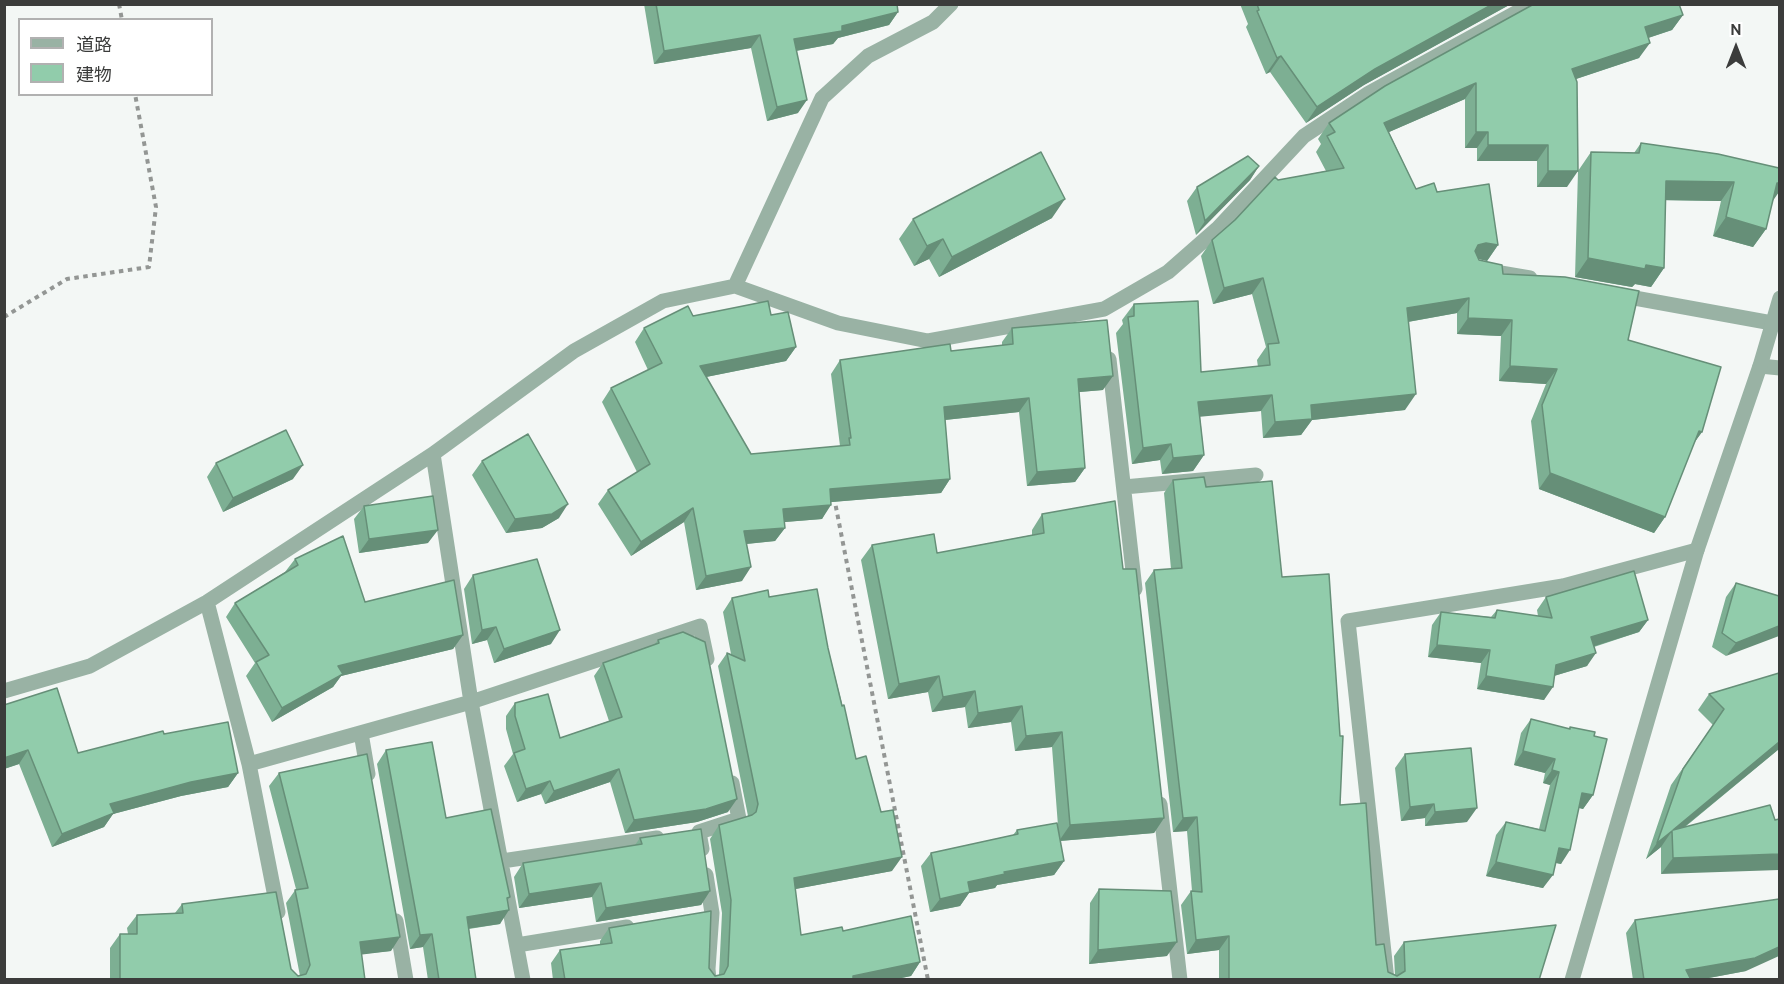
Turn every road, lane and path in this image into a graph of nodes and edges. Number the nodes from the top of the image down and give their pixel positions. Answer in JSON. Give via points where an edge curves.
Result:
{"nodes":[{"id":1,"x":951,"y":4,"type":"edge"},
{"id":2,"x":1532,"y":4,"type":"edge"},
{"id":3,"x":135,"y":96,"type":"edge"},
{"id":4,"x":1474,"y":268,"type":"edge"},
{"id":5,"x":1544,"y":281,"type":"edge"},
{"id":6,"x":735,"y":286,"type":"junction"},
{"id":7,"x":1603,"y":292,"type":"edge"},
{"id":8,"x":1779,"y":298,"type":"edge"},
{"id":9,"x":4,"y":317,"type":"edge"},
{"id":10,"x":1772,"y":323,"type":"junction"},
{"id":11,"x":1108,"y":345,"type":"edge"},
{"id":12,"x":1760,"y":366,"type":"junction"},
{"id":13,"x":1779,"y":368,"type":"edge"},
{"id":14,"x":433,"y":454,"type":"junction"},
{"id":15,"x":1256,"y":475,"type":"dead end"},
{"id":16,"x":832,"y":487,"type":"edge"},
{"id":17,"x":1124,"y":487,"type":"junction"},
{"id":18,"x":1697,"y":550,"type":"junction"},
{"id":19,"x":207,"y":602,"type":"junction"},
{"id":20,"x":1137,"y":604,"type":"edge"},
{"id":21,"x":709,"y":672,"type":"edge"},
{"id":22,"x":4,"y":692,"type":"edge"},
{"id":23,"x":471,"y":702,"type":"junction"},
{"id":24,"x":361,"y":733,"type":"junction"},
{"id":25,"x":249,"y":764,"type":"junction"},
{"id":26,"x":730,"y":773,"type":"edge"},
{"id":27,"x":372,"y":791,"type":"edge"},
{"id":28,"x":1158,"y":792,"type":"edge"},
{"id":29,"x":687,"y":833,"type":"junction"},
{"id":30,"x":502,"y":861,"type":"junction"},
{"id":31,"x":393,"y":909,"type":"edge"},
{"id":32,"x":279,"y":921,"type":"edge"},
{"id":33,"x":643,"y":924,"type":"edge"},
{"id":34,"x":517,"y":945,"type":"junction"},
{"id":35,"x":406,"y":980,"type":"edge"},
{"id":36,"x":524,"y":980,"type":"edge"},
{"id":37,"x":709,"y":980,"type":"edge"},
{"id":38,"x":928,"y":980,"type":"edge"},
{"id":39,"x":1180,"y":980,"type":"edge"},
{"id":40,"x":1386,"y":980,"type":"edge"},
{"id":41,"x":1572,"y":980,"type":"edge"}],
"edges":[{"from":1,"to":6,"type":"street","via":[[933,22],[868,56],[822,98]]},
{"from":2,"to":6,"type":"street","via":[[1369,93],[1304,136],[1209,236],[1168,272],[1105,315],[928,341],[838,323]]},
{"from":3,"to":9,"type":"path","via":[[156,207],[148,267],[67,279]]},
{"from":4,"to":5,"type":"street"},
{"from":6,"to":14,"type":"street","via":[[663,301],[574,351]]},
{"from":7,"to":10,"type":"street"},
{"from":8,"to":10,"type":"street"},
{"from":10,"to":12,"type":"street"},
{"from":11,"to":17,"type":"street"},
{"from":12,"to":13,"type":"street"},
{"from":12,"to":18,"type":"street"},
{"from":14,"to":19,"type":"street"},
{"from":14,"to":23,"type":"street"},
{"from":15,"to":17,"type":"street"},
{"from":16,"to":38,"type":"path"},
{"from":17,"to":20,"type":"street"},
{"from":18,"to":40,"type":"street","via":[[1563,586],[1347,621]]},
{"from":18,"to":41,"type":"street"},
{"from":19,"to":22,"type":"street","via":[[90,666]]},
{"from":19,"to":25,"type":"street"},
{"from":21,"to":23,"type":"street","via":[[700,626]]},
{"from":23,"to":24,"type":"street"},
{"from":23,"to":30,"type":"street"},
{"from":24,"to":25,"type":"street"},
{"from":24,"to":27,"type":"street"},
{"from":25,"to":32,"type":"street"},
{"from":26,"to":29,"type":"street","via":[[739,819]]},
{"from":28,"to":39,"type":"street"},
{"from":29,"to":30,"type":"street"},
{"from":29,"to":37,"type":"street","via":[[706,914]]},
{"from":30,"to":34,"type":"street"},
{"from":31,"to":35,"type":"street"},
{"from":33,"to":34,"type":"street"},
{"from":34,"to":36,"type":"street"}]}
